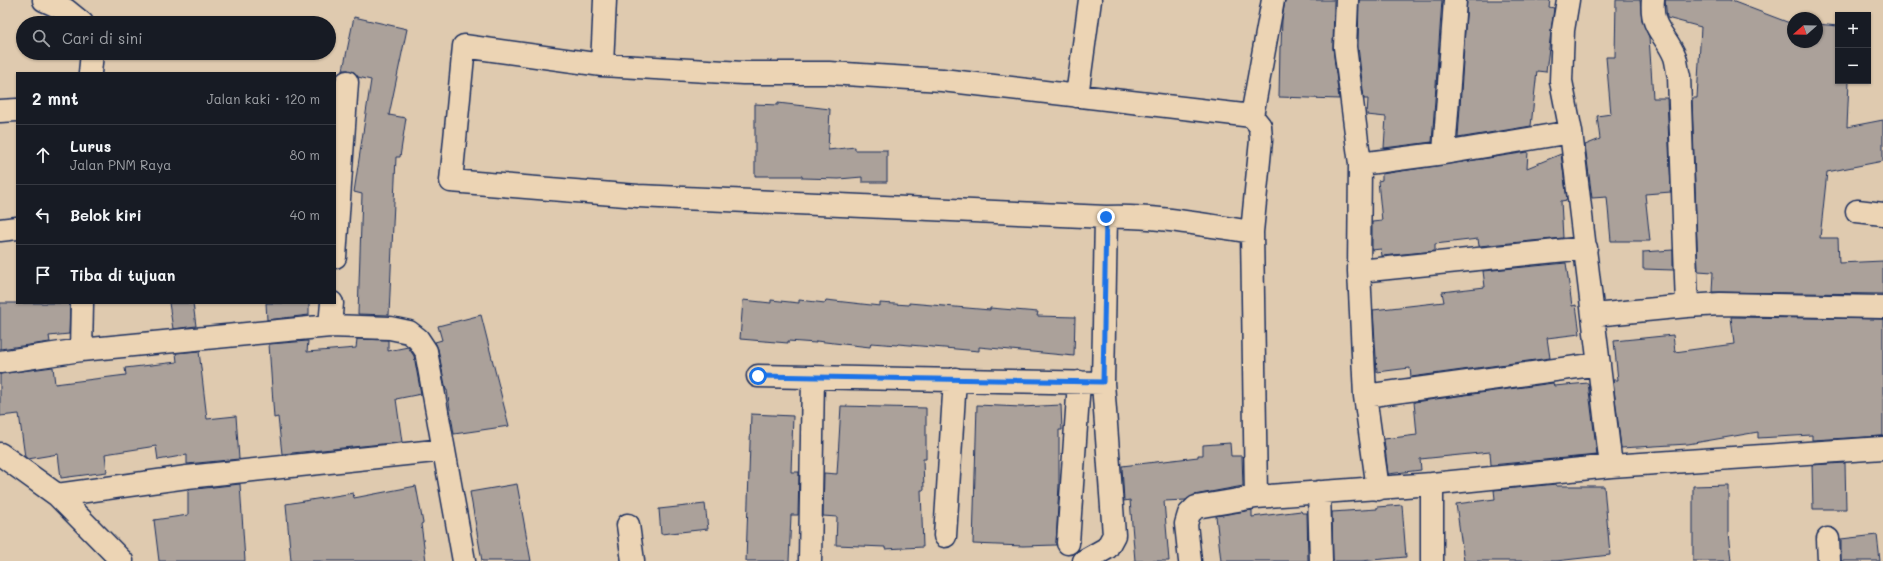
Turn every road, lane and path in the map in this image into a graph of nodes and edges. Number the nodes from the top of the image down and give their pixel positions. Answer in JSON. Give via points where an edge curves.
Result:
{"nodes":[{"id":1,"x":44,"y":0,"type":"edge"},
{"id":2,"x":605,"y":0,"type":"edge"},
{"id":3,"x":1090,"y":0,"type":"edge"},
{"id":4,"x":1273,"y":0,"type":"edge"},
{"id":5,"x":1347,"y":0,"type":"edge"},
{"id":6,"x":1454,"y":0,"type":"edge"},
{"id":7,"x":1568,"y":0,"type":"edge"},
{"id":8,"x":1652,"y":0,"type":"edge"},
{"id":9,"x":73,"y":16,"type":"edge"},
{"id":10,"x":91,"y":60,"type":"edge"},
{"id":11,"x":602,"y":65,"type":"junction"},
{"id":12,"x":90,"y":72,"type":"edge"},
{"id":13,"x":347,"y":82,"type":"dead end"},
{"id":14,"x":1078,"y":96,"type":"junction"},
{"id":15,"x":16,"y":110,"type":"edge"},
{"id":16,"x":0,"y":111,"type":"edge"},
{"id":17,"x":1252,"y":116,"type":"junction"},
{"id":18,"x":1571,"y":132,"type":"junction"},
{"id":19,"x":1444,"y":153,"type":"junction"},
{"id":20,"x":1360,"y":164,"type":"junction"},
{"id":21,"x":1858,"y":211,"type":"dead end"},
{"id":22,"x":1883,"y":214,"type":"edge"},
{"id":23,"x":1106,"y":217,"type":"junction"},
{"id":24,"x":16,"y":228,"type":"edge"},
{"id":25,"x":0,"y":230,"type":"edge"},
{"id":26,"x":1252,"y":232,"type":"junction"},
{"id":27,"x":336,"y":242,"type":"edge"},
{"id":28,"x":1586,"y":248,"type":"junction"},
{"id":29,"x":1359,"y":271,"type":"junction"},
{"id":30,"x":82,"y":304,"type":"edge"},
{"id":31,"x":332,"y":304,"type":"edge"},
{"id":32,"x":1687,"y":306,"type":"junction"},
{"id":33,"x":1883,"y":307,"type":"edge"},
{"id":34,"x":1594,"y":315,"type":"junction"},
{"id":35,"x":330,"y":326,"type":"junction"},
{"id":36,"x":81,"y":350,"type":"junction"},
{"id":37,"x":0,"y":362,"type":"edge"},
{"id":38,"x":1599,"y":364,"type":"junction"},
{"id":39,"x":758,"y":376,"type":"dead end"},
{"id":40,"x":813,"y":377,"type":"junction"},
{"id":41,"x":955,"y":379,"type":"junction"},
{"id":42,"x":1079,"y":382,"type":"junction"},
{"id":43,"x":1103,"y":382,"type":"junction"},
{"id":44,"x":1365,"y":396,"type":"junction"},
{"id":45,"x":1883,"y":448,"type":"edge"},
{"id":46,"x":444,"y":450,"type":"junction"},
{"id":47,"x":0,"y":454,"type":"edge"},
{"id":48,"x":1611,"y":466,"type":"junction"},
{"id":49,"x":1432,"y":484,"type":"junction"},
{"id":50,"x":1378,"y":489,"type":"junction"},
{"id":51,"x":1319,"y":492,"type":"junction"},
{"id":52,"x":57,"y":495,"type":"junction"},
{"id":53,"x":1256,"y":497,"type":"junction"},
{"id":54,"x":628,"y":525,"type":"dead end"},
{"id":55,"x":945,"y":536,"type":"dead end"},
{"id":56,"x":1828,"y":539,"type":"dead end"},
{"id":57,"x":1068,"y":543,"type":"dead end"},
{"id":58,"x":122,"y":561,"type":"edge"},
{"id":59,"x":464,"y":561,"type":"edge"},
{"id":60,"x":633,"y":561,"type":"edge"},
{"id":61,"x":810,"y":561,"type":"edge"},
{"id":62,"x":1084,"y":561,"type":"edge"},
{"id":63,"x":1190,"y":561,"type":"edge"},
{"id":64,"x":1321,"y":561,"type":"edge"},
{"id":65,"x":1432,"y":561,"type":"edge"},
{"id":66,"x":1829,"y":561,"type":"edge"}],
"edges":[{"from":1,"to":9,"type":"street"},
{"from":2,"to":11,"type":"street"},
{"from":3,"to":14,"type":"street"},
{"from":4,"to":17,"type":"street"},
{"from":5,"to":20,"type":"street","via":[[1345,47]]},
{"from":6,"to":19,"type":"street"},
{"from":7,"to":18,"type":"street","via":[[1563,30],[1561,80]]},
{"from":8,"to":32,"type":"street","via":[[1651,13],[1675,57],[1679,76]]},
{"from":10,"to":12,"type":"street"},
{"from":11,"to":14,"type":"street","via":[[743,73],[829,73],[942,80]]},
{"from":11,"to":23,"type":"street","via":[[464,46],[451,181],[638,196]]},
{"from":13,"to":27,"type":"street"},
{"from":14,"to":17,"type":"street"},
{"from":15,"to":16,"type":"street"},
{"from":17,"to":26,"type":"street","via":[[1260,126],[1261,140]]},
{"from":18,"to":19,"type":"street"},
{"from":18,"to":28,"type":"street"},
{"from":19,"to":20,"type":"street"},
{"from":20,"to":29,"type":"street"},
{"from":21,"to":22,"type":"street"},
{"from":23,"to":26,"type":"street","via":[[1125,216]]},
{"from":23,"to":43,"type":"street"},
{"from":24,"to":25,"type":"street"},
{"from":26,"to":53,"type":"street"},
{"from":28,"to":29,"type":"street"},
{"from":28,"to":34,"type":"street"},
{"from":29,"to":44,"type":"street"},
{"from":30,"to":36,"type":"street"},
{"from":31,"to":35,"type":"street"},
{"from":32,"to":33,"type":"street","via":[[1720,304]]},
{"from":32,"to":34,"type":"street"},
{"from":34,"to":38,"type":"street"},
{"from":35,"to":36,"type":"street"},
{"from":35,"to":46,"type":"street","via":[[390,328],[409,332],[418,339],[426,351]]},
{"from":36,"to":37,"type":"street"},
{"from":38,"to":44,"type":"street"},
{"from":38,"to":48,"type":"street"},
{"from":39,"to":40,"type":"street"},
{"from":40,"to":41,"type":"street"},
{"from":40,"to":61,"type":"street"},
{"from":41,"to":42,"type":"street"},
{"from":41,"to":55,"type":"street"},
{"from":42,"to":43,"type":"street"},
{"from":42,"to":57,"type":"street"},
{"from":43,"to":62,"type":"street","via":[[1114,535],[1107,548]]},
{"from":44,"to":50,"type":"street"},
{"from":45,"to":48,"type":"street"},
{"from":46,"to":52,"type":"street","via":[[187,477]]},
{"from":46,"to":59,"type":"street"},
{"from":47,"to":52,"type":"street"},
{"from":48,"to":49,"type":"street"},
{"from":49,"to":50,"type":"street"},
{"from":49,"to":65,"type":"street"},
{"from":50,"to":51,"type":"street"},
{"from":51,"to":53,"type":"street"},
{"from":51,"to":64,"type":"street"},
{"from":52,"to":58,"type":"street"},
{"from":53,"to":63,"type":"street","via":[[1196,507],[1189,514],[1186,524]]},
{"from":54,"to":60,"type":"street"},
{"from":56,"to":66,"type":"street"}]}
